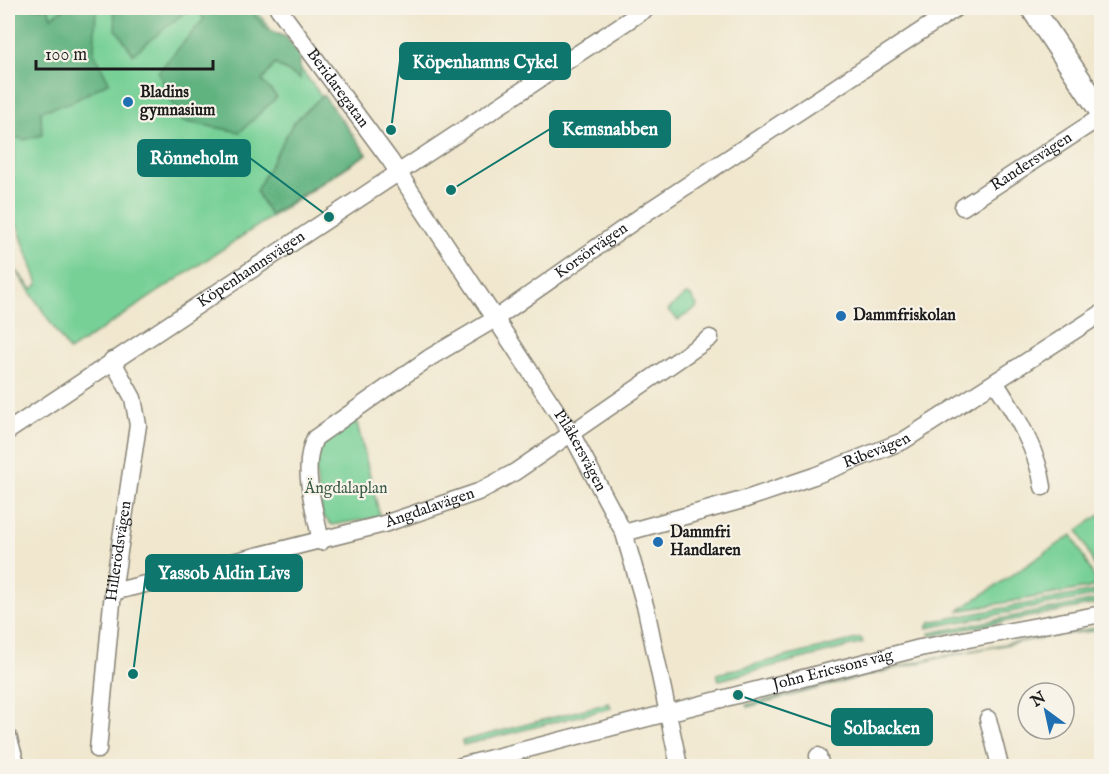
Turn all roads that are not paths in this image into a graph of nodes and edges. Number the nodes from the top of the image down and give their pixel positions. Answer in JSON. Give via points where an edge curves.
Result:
{"nodes":[{"id":1,"x":278,"y":8,"type":"edge"},
{"id":2,"x":647,"y":8,"type":"edge"},
{"id":3,"x":956,"y":8,"type":"edge"},
{"id":4,"x":1032,"y":8,"type":"edge"},
{"id":5,"x":1101,"y":115,"type":"edge"},
{"id":6,"x":397,"y":171,"type":"junction"},
{"id":7,"x":963,"y":207,"type":"dead end"},
{"id":8,"x":1101,"y":313,"type":"edge"},
{"id":9,"x":495,"y":319,"type":"junction"},
{"id":10,"x":710,"y":338,"type":"dead end"},
{"id":11,"x":112,"y":360,"type":"junction"},
{"id":12,"x":996,"y":382,"type":"junction"},
{"id":13,"x":8,"y":431,"type":"edge"},
{"id":14,"x":571,"y":434,"type":"junction"},
{"id":15,"x":1043,"y":487,"type":"dead end"},
{"id":16,"x":624,"y":533,"type":"junction"},
{"id":17,"x":321,"y":542,"type":"junction"},
{"id":18,"x":113,"y":592,"type":"junction"},
{"id":19,"x":1101,"y":614,"type":"edge"},
{"id":20,"x":670,"y":713,"type":"junction"},
{"id":21,"x":988,"y":719,"type":"dead end"},
{"id":22,"x":8,"y":736,"type":"edge"},
{"id":23,"x":98,"y":750,"type":"dead end"},
{"id":24,"x":17,"y":766,"type":"edge"},
{"id":25,"x":461,"y":766,"type":"edge"},
{"id":26,"x":680,"y":766,"type":"edge"},
{"id":27,"x":1000,"y":766,"type":"edge"}],
"edges":[{"from":1,"to":6,"type":"street","name":"Beridaregatan"},
{"from":2,"to":6,"type":"street","name":"Köpenhamnsvägen"},
{"from":3,"to":9,"type":"street","name":"Korsörvägen","via":[[650,210]]},
{"from":4,"to":5,"type":"main road"},
{"from":5,"to":7,"type":"street","name":"Randersvägen"},
{"from":6,"to":9,"type":"street","name":"Pilåkersvägen"},
{"from":6,"to":11,"type":"street","name":"Köpenhamnsvägen"},
{"from":8,"to":12,"type":"street","name":"Ribevägen"},
{"from":9,"to":14,"type":"street","name":"Pilåkersvägen"},
{"from":9,"to":17,"type":"street","name":"Korsörvägen","via":[[436,354],[315,438],[308,458],[309,478]]},
{"from":10,"to":14,"type":"street","name":"Ängdalavägen"},
{"from":11,"to":13,"type":"street","name":"Köpenhamnsvägen"},
{"from":11,"to":18,"type":"street","name":"Hillerödsvägen","via":[[133,398],[138,425]]},
{"from":12,"to":15,"type":"street","via":[[1018,421]]},
{"from":12,"to":16,"type":"street","name":"Ribevägen","via":[[903,441],[741,500]]},
{"from":14,"to":16,"type":"street","name":"Pilåkersvägen"},
{"from":14,"to":17,"type":"street","name":"Ängdalavägen","via":[[478,492]]},
{"from":16,"to":20,"type":"street","name":"Pilåkersvägen"},
{"from":17,"to":18,"type":"street","name":"Ängdalavägen"},
{"from":18,"to":23,"type":"street","name":"Hillerödsvägen"},
{"from":19,"to":20,"type":"street","name":"John Ericssons väg","via":[[920,648]]},
{"from":20,"to":25,"type":"street","name":"John Ericssons väg"},
{"from":20,"to":26,"type":"street","name":"Pilåkersvägen"},
{"from":21,"to":27,"type":"street"},
{"from":22,"to":24,"type":"street"}]}
